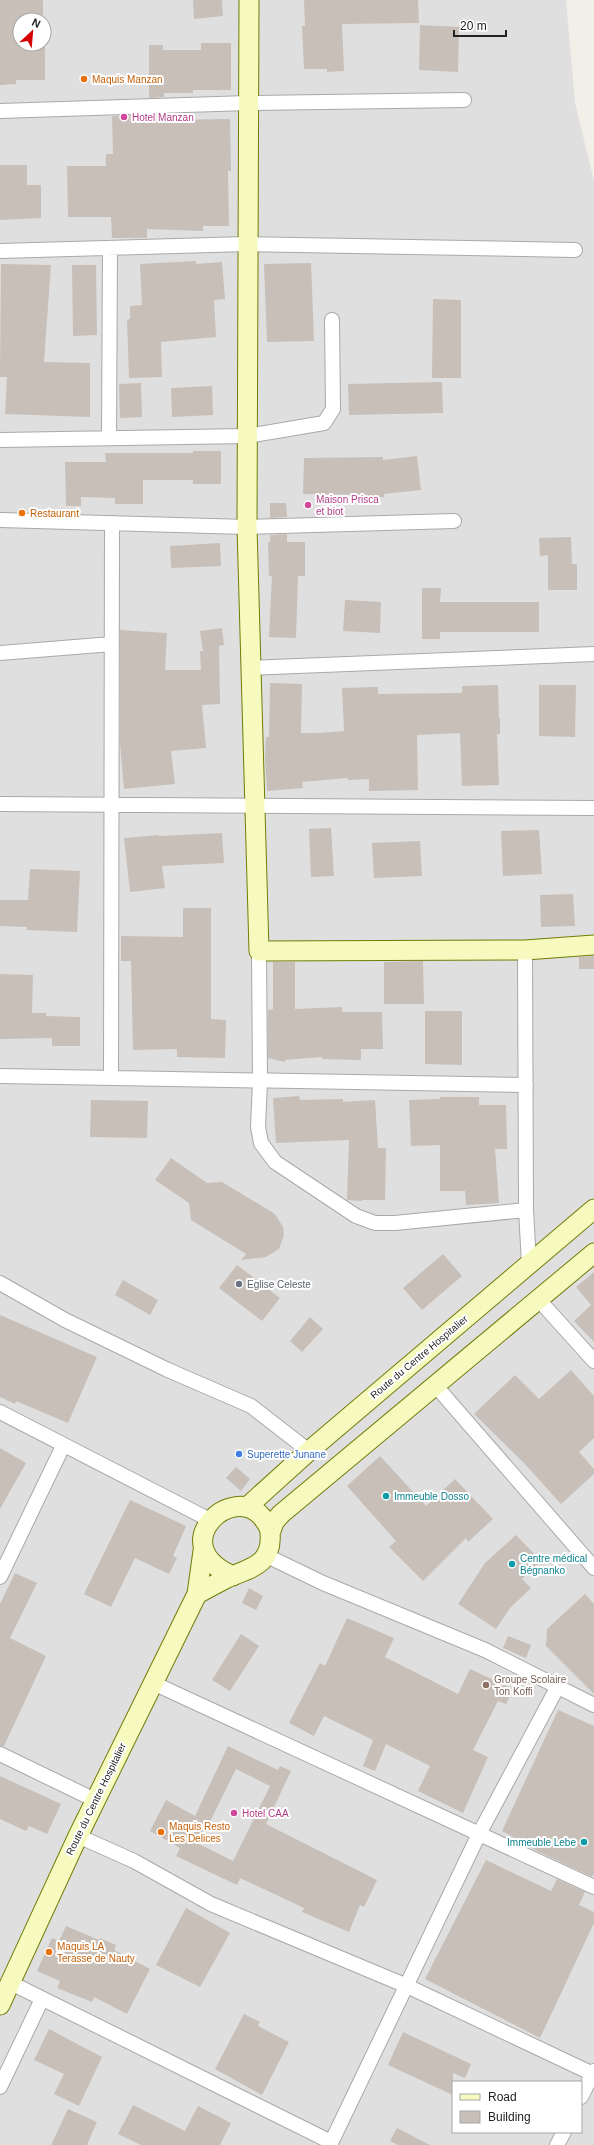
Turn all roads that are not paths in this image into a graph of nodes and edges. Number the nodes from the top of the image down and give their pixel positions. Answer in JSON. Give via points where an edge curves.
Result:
{"nodes":[{"id":1,"x":249,"y":0,"type":"edge"},
{"id":2,"x":464,"y":100,"type":"dead end"},
{"id":3,"x":248,"y":103,"type":"junction"},
{"id":4,"x":0,"y":111,"type":"edge"},
{"id":5,"x":248,"y":244,"type":"junction"},
{"id":6,"x":110,"y":248,"type":"junction"},
{"id":7,"x":575,"y":250,"type":"dead end"},
{"id":8,"x":0,"y":251,"type":"edge"},
{"id":9,"x":332,"y":320,"type":"dead end"},
{"id":10,"x":247,"y":436,"type":"junction"},
{"id":11,"x":109,"y":438,"type":"junction"},
{"id":12,"x":0,"y":440,"type":"edge"},
{"id":13,"x":0,"y":520,"type":"edge"},
{"id":14,"x":454,"y":522,"type":"dead end"},
{"id":15,"x":112,"y":523,"type":"junction"},
{"id":16,"x":247,"y":527,"type":"junction"},
{"id":17,"x":112,"y":644,"type":"junction"},
{"id":18,"x":0,"y":653,"type":"edge"},
{"id":19,"x":594,"y":654,"type":"edge"},
{"id":20,"x":250,"y":668,"type":"junction"},
{"id":21,"x":0,"y":804,"type":"edge"},
{"id":22,"x":111,"y":804,"type":"junction"},
{"id":23,"x":254,"y":805,"type":"junction"},
{"id":24,"x":594,"y":808,"type":"edge"},
{"id":25,"x":594,"y":945,"type":"edge"},
{"id":26,"x":525,"y":950,"type":"junction"},
{"id":27,"x":259,"y":951,"type":"junction"},
{"id":28,"x":0,"y":1076,"type":"edge"},
{"id":29,"x":111,"y":1078,"type":"junction"},
{"id":30,"x":260,"y":1082,"type":"junction"},
{"id":31,"x":526,"y":1085,"type":"junction"},
{"id":32,"x":594,"y":1209,"type":"edge"},
{"id":33,"x":526,"y":1210,"type":"junction"},
{"id":34,"x":594,"y":1253,"type":"edge"},
{"id":35,"x":529,"y":1264,"type":"junction"},
{"id":36,"x":0,"y":1283,"type":"edge"},
{"id":37,"x":539,"y":1300,"type":"junction"},
{"id":38,"x":594,"y":1361,"type":"edge"},
{"id":39,"x":435,"y":1385,"type":"junction"},
{"id":40,"x":0,"y":1412,"type":"edge"},
{"id":41,"x":63,"y":1446,"type":"junction"},
{"id":42,"x":309,"y":1451,"type":"junction"},
{"id":43,"x":247,"y":1507,"type":"junction"},
{"id":44,"x":210,"y":1520,"type":"junction"},
{"id":45,"x":270,"y":1530,"type":"junction"},
{"id":46,"x":203,"y":1551,"type":"junction"},
{"id":47,"x":265,"y":1555,"type":"junction"},
{"id":48,"x":594,"y":1568,"type":"edge"},
{"id":49,"x":233,"y":1576,"type":"junction"},
{"id":50,"x":0,"y":1577,"type":"edge"},
{"id":51,"x":197,"y":1594,"type":"junction"},
{"id":52,"x":153,"y":1683,"type":"junction"},
{"id":53,"x":557,"y":1688,"type":"junction"},
{"id":54,"x":594,"y":1705,"type":"edge"},
{"id":55,"x":0,"y":1754,"type":"edge"},
{"id":56,"x":95,"y":1800,"type":"junction"},
{"id":57,"x":479,"y":1834,"type":"junction"},
{"id":58,"x":78,"y":1836,"type":"junction"},
{"id":59,"x":594,"y":1887,"type":"edge"},
{"id":60,"x":11,"y":1983,"type":"junction"},
{"id":61,"x":407,"y":1986,"type":"junction"},
{"id":62,"x":42,"y":1999,"type":"junction"},
{"id":63,"x":0,"y":2005,"type":"edge"},
{"id":64,"x":593,"y":2072,"type":"edge"},
{"id":65,"x":0,"y":2087,"type":"edge"},
{"id":66,"x":582,"y":2095,"type":"edge"},
{"id":67,"x":563,"y":2133,"type":"edge"},
{"id":68,"x":330,"y":2144,"type":"edge"},
{"id":69,"x":557,"y":2145,"type":"edge"}],
"edges":[{"from":1,"to":3,"type":"street"},
{"from":2,"to":3,"type":"street"},
{"from":3,"to":4,"type":"street"},
{"from":3,"to":5,"type":"street"},
{"from":5,"to":6,"type":"street"},
{"from":5,"to":7,"type":"street"},
{"from":5,"to":10,"type":"street"},
{"from":6,"to":8,"type":"street"},
{"from":6,"to":11,"type":"street"},
{"from":9,"to":10,"type":"street","via":[[332,409],[324,423]]},
{"from":10,"to":11,"type":"street"},
{"from":10,"to":16,"type":"street"},
{"from":11,"to":12,"type":"street"},
{"from":13,"to":15,"type":"street"},
{"from":14,"to":16,"type":"street"},
{"from":15,"to":16,"type":"street"},
{"from":15,"to":17,"type":"street"},
{"from":16,"to":20,"type":"street"},
{"from":17,"to":18,"type":"street"},
{"from":17,"to":22,"type":"street"},
{"from":19,"to":20,"type":"street"},
{"from":20,"to":23,"type":"street"},
{"from":21,"to":22,"type":"street"},
{"from":22,"to":23,"type":"street"},
{"from":22,"to":29,"type":"street"},
{"from":23,"to":24,"type":"street"},
{"from":23,"to":27,"type":"street"},
{"from":25,"to":26,"type":"street"},
{"from":26,"to":27,"type":"street"},
{"from":26,"to":31,"type":"street"},
{"from":27,"to":30,"type":"street"},
{"from":28,"to":29,"type":"street"},
{"from":29,"to":30,"type":"street"},
{"from":30,"to":31,"type":"street"},
{"from":30,"to":33,"type":"street","via":[[258,1127],[261,1143],[275,1162],[356,1216],[375,1223],[396,1223]]},
{"from":31,"to":33,"type":"street"},
{"from":32,"to":35,"type":"street","name":"Route du Centre Hospitalier"},
{"from":33,"to":35,"type":"street"},
{"from":34,"to":37,"type":"street"},
{"from":35,"to":42,"type":"street","name":"Route du Centre Hospitalier"},
{"from":36,"to":42,"type":"street","via":[[65,1320],[168,1370],[251,1406]]},
{"from":37,"to":38,"type":"street"},
{"from":37,"to":39,"type":"street"},
{"from":39,"to":45,"type":"street","via":[[281,1514]]},
{"from":39,"to":48,"type":"street"},
{"from":40,"to":41,"type":"street"},
{"from":41,"to":44,"type":"street"},
{"from":41,"to":50,"type":"street"},
{"from":42,"to":43,"type":"street","name":"Route du Centre Hospitalier"},
{"from":43,"to":44,"type":"street","via":[[239,1506],[220,1511]]},
{"from":43,"to":45,"type":"street","via":[[260,1515]]},
{"from":44,"to":46,"type":"street","via":[[202,1538]]},
{"from":45,"to":47,"type":"street","via":[[270,1545]]},
{"from":46,"to":49,"type":"street","via":[[217,1567]]},
{"from":46,"to":51,"type":"street","name":"Route du Centre Hospitalier"},
{"from":47,"to":49,"type":"street","via":[[256,1567]]},
{"from":47,"to":53,"type":"street","via":[[323,1583],[485,1650]]},
{"from":49,"to":51,"type":"street"},
{"from":51,"to":52,"type":"street","name":"Route du Centre Hospitalier"},
{"from":52,"to":56,"type":"street","name":"Route du Centre Hospitalier"},
{"from":52,"to":57,"type":"street"},
{"from":53,"to":54,"type":"street"},
{"from":53,"to":57,"type":"street"},
{"from":55,"to":56,"type":"street"},
{"from":56,"to":58,"type":"street","name":"Route du Centre Hospitalier"},
{"from":57,"to":59,"type":"street"},
{"from":57,"to":61,"type":"street"},
{"from":58,"to":60,"type":"street","name":"Route du Centre Hospitalier"},
{"from":58,"to":61,"type":"street","via":[[134,1861],[211,1904]]},
{"from":60,"to":62,"type":"street"},
{"from":60,"to":63,"type":"street","name":"Route du Centre Hospitalier"},
{"from":61,"to":64,"type":"street"},
{"from":61,"to":68,"type":"street"},
{"from":62,"to":65,"type":"street"},
{"from":62,"to":68,"type":"street"},
{"from":64,"to":66,"type":"street"},
{"from":67,"to":69,"type":"street"}]}
